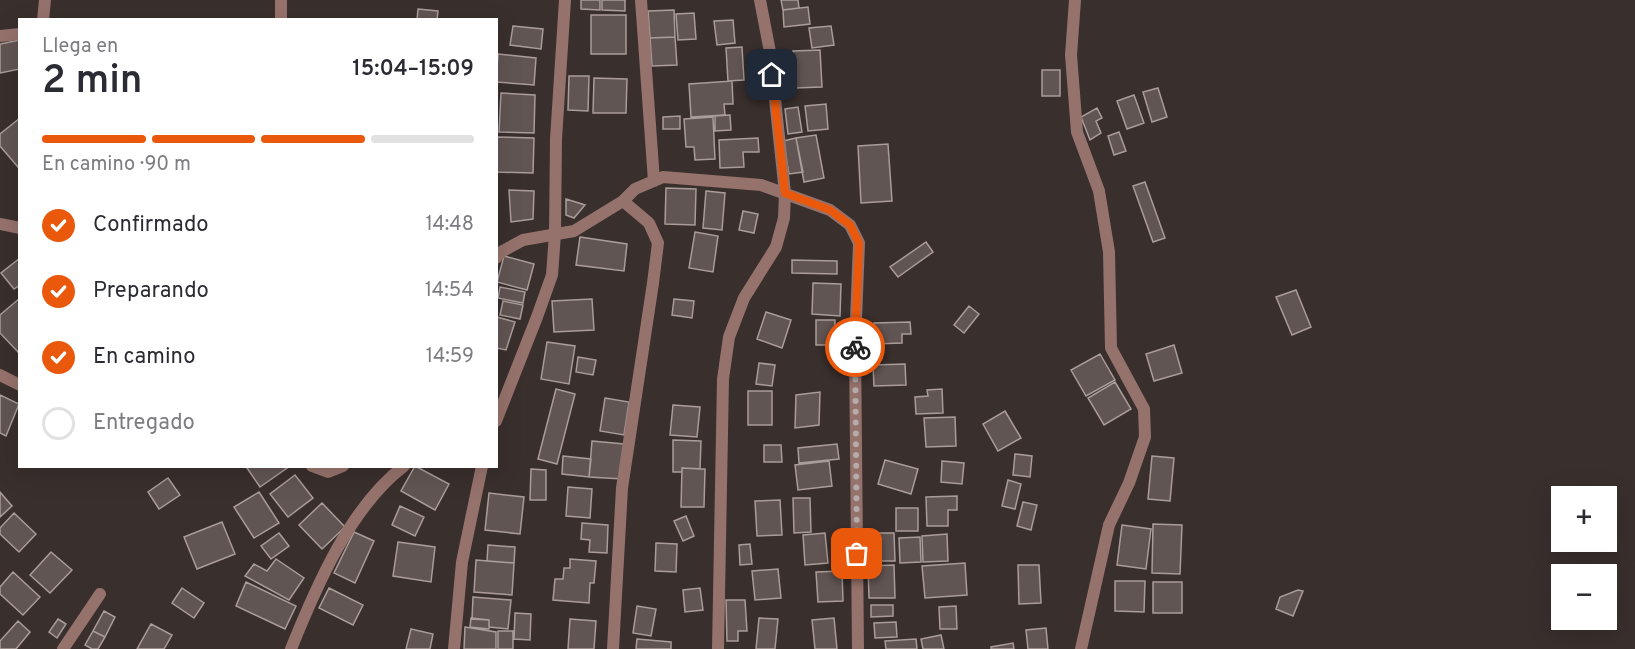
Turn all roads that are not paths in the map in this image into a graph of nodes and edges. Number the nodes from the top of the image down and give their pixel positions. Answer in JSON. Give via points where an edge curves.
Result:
{"nodes":[{"id":1,"x":45,"y":0,"type":"edge"},
{"id":2,"x":281,"y":0,"type":"edge"},
{"id":3,"x":566,"y":0,"type":"edge"},
{"id":4,"x":641,"y":0,"type":"edge"},
{"id":5,"x":760,"y":0,"type":"edge"},
{"id":6,"x":1075,"y":0,"type":"edge"},
{"id":7,"x":44,"y":18,"type":"edge"},
{"id":8,"x":281,"y":18,"type":"edge"},
{"id":9,"x":18,"y":34,"type":"edge"},
{"id":10,"x":0,"y":36,"type":"edge"},
{"id":11,"x":654,"y":181,"type":"junction"},
{"id":12,"x":785,"y":193,"type":"junction"},
{"id":13,"x":623,"y":201,"type":"junction"},
{"id":14,"x":0,"y":224,"type":"edge"},
{"id":15,"x":18,"y":228,"type":"edge"},
{"id":16,"x":555,"y":234,"type":"junction"},
{"id":17,"x":498,"y":256,"type":"edge"},
{"id":18,"x":0,"y":375,"type":"edge"},
{"id":19,"x":18,"y":384,"type":"edge"},
{"id":20,"x":498,"y":416,"type":"edge"},
{"id":21,"x":317,"y":468,"type":"edge"},
{"id":22,"x":338,"y":468,"type":"edge"},
{"id":23,"x":402,"y":468,"type":"edge"},
{"id":24,"x":482,"y":468,"type":"edge"},
{"id":25,"x":100,"y":594,"type":"dead end"},
{"id":26,"x":63,"y":649,"type":"edge"},
{"id":27,"x":291,"y":649,"type":"edge"},
{"id":28,"x":454,"y":649,"type":"edge"},
{"id":29,"x":613,"y":649,"type":"edge"},
{"id":30,"x":718,"y":649,"type":"edge"},
{"id":31,"x":858,"y":649,"type":"edge"},
{"id":32,"x":1081,"y":649,"type":"edge"}],
"edges":[{"from":1,"to":7,"type":"street"},
{"from":2,"to":8,"type":"street"},
{"from":3,"to":16,"type":"street","via":[[555,139]]},
{"from":4,"to":11,"type":"street"},
{"from":5,"to":12,"type":"street","via":[[770,52]]},
{"from":6,"to":32,"type":"street","via":[[1071,55],[1077,132],[1100,191],[1109,252],[1111,348],[1144,409],[1145,437],[1109,525]]},
{"from":9,"to":10,"type":"street"},
{"from":11,"to":12,"type":"street","via":[[663,177],[760,184]]},
{"from":11,"to":13,"type":"street","via":[[635,189]]},
{"from":12,"to":30,"type":"street","via":[[784,218],[776,247],[744,298],[729,337],[723,379]]},
{"from":12,"to":31,"type":"street","via":[[830,210],[850,225],[859,243],[855,346]]},
{"from":13,"to":16,"type":"street","via":[[574,231]]},
{"from":13,"to":29,"type":"street","via":[[649,223],[658,243],[622,488]]},
{"from":14,"to":15,"type":"street"},
{"from":16,"to":17,"type":"street","via":[[523,240]]},
{"from":16,"to":20,"type":"street","via":[[552,275]]},
{"from":18,"to":19,"type":"street"},
{"from":21,"to":22,"type":"street","via":[[328,472]]},
{"from":23,"to":27,"type":"street","via":[[369,502],[338,546]]},
{"from":24,"to":28,"type":"street","via":[[462,562]]},
{"from":25,"to":26,"type":"street"}]}
